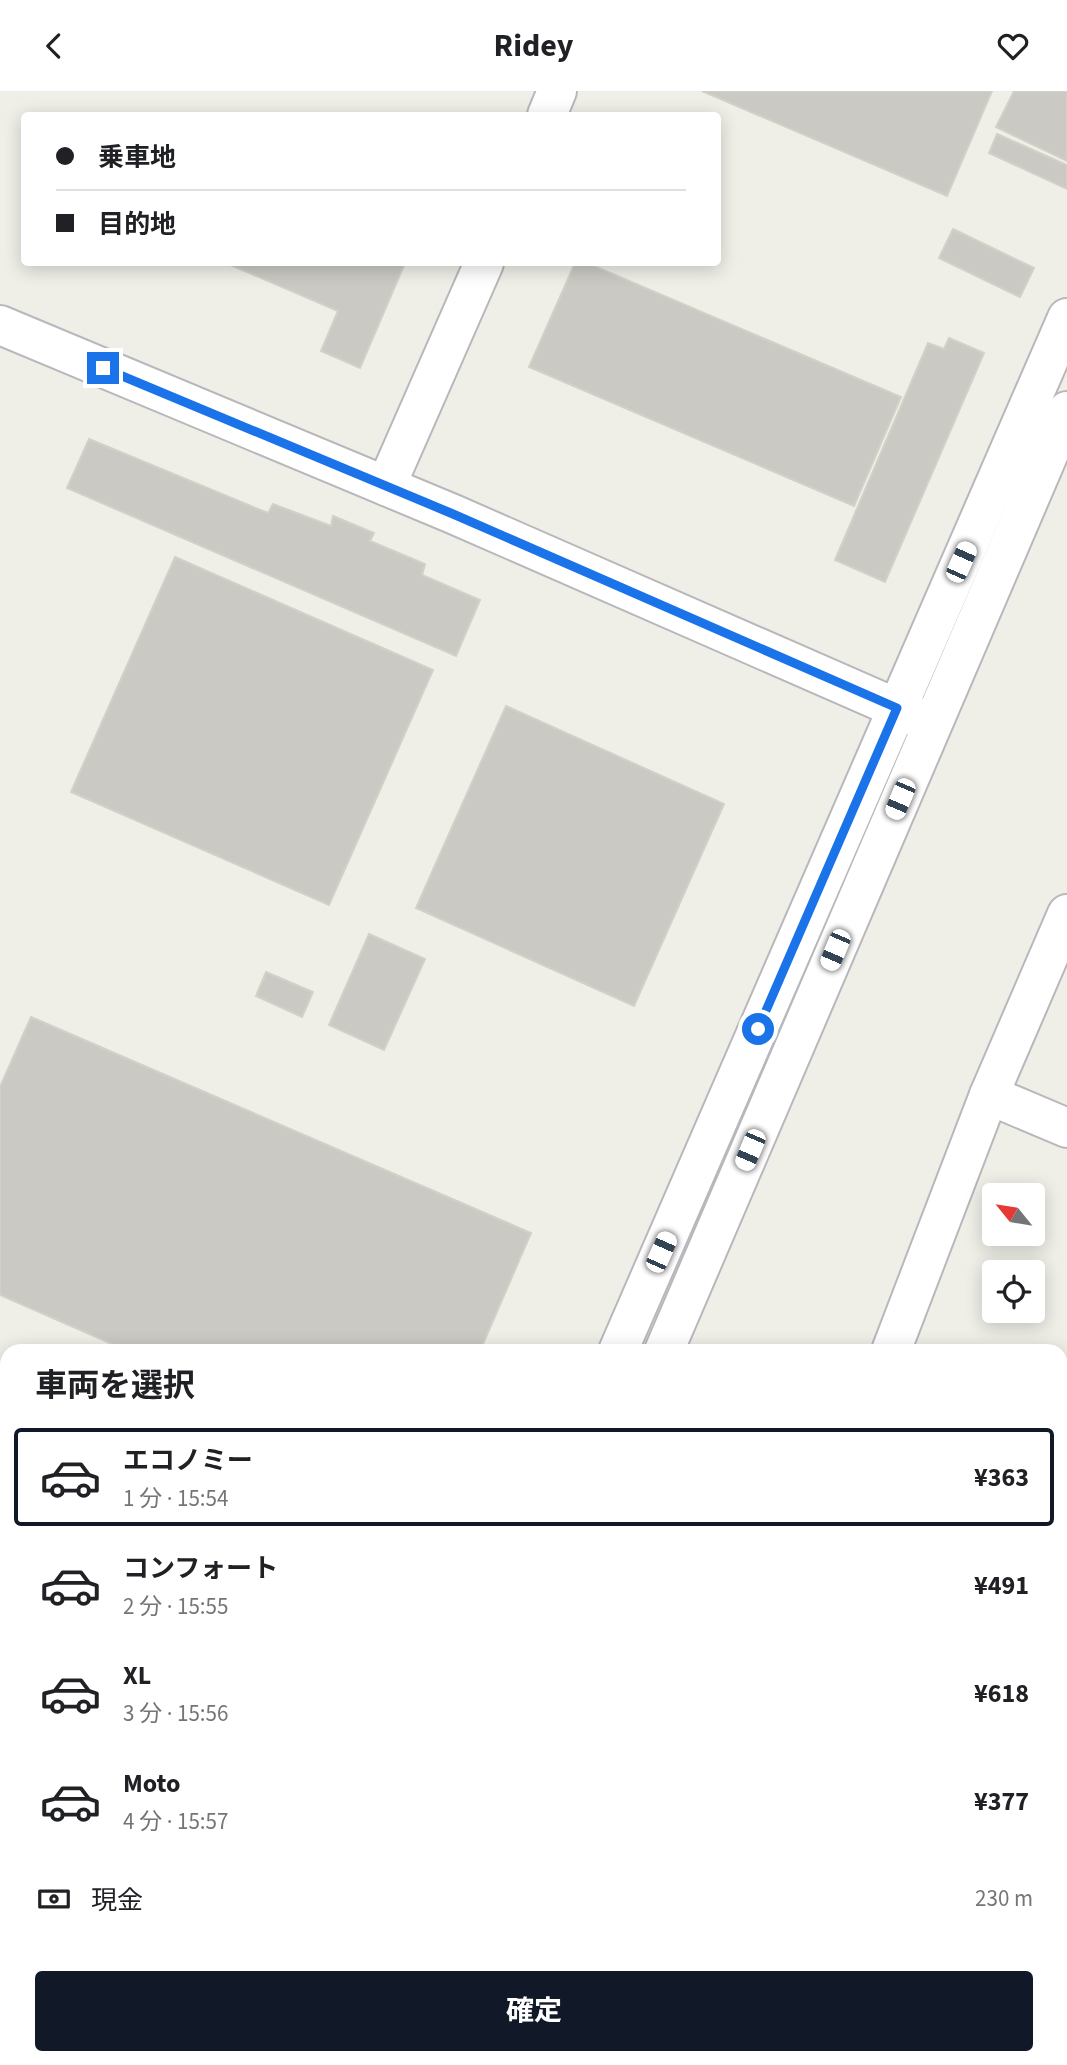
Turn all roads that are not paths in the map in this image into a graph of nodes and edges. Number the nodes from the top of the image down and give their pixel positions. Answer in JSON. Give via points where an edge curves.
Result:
{"nodes":[{"id":1,"x":557,"y":91,"type":"edge"},
{"id":2,"x":548,"y":112,"type":"edge"},
{"id":3,"x":483,"y":266,"type":"edge"},
{"id":4,"x":1067,"y":318,"type":"edge"},
{"id":5,"x":0,"y":325,"type":"edge"},
{"id":6,"x":1067,"y":411,"type":"edge"},
{"id":7,"x":386,"y":486,"type":"junction"},
{"id":8,"x":897,"y":708,"type":"junction"},
{"id":9,"x":932,"y":724,"type":"junction"},
{"id":10,"x":1067,"y":914,"type":"edge"},
{"id":11,"x":989,"y":1095,"type":"junction"},
{"id":12,"x":1067,"y":1128,"type":"edge"},
{"id":13,"x":621,"y":1344,"type":"edge"},
{"id":14,"x":667,"y":1344,"type":"edge"},
{"id":15,"x":894,"y":1344,"type":"edge"}],
"edges":[{"from":1,"to":2,"type":"street"},
{"from":3,"to":7,"type":"street"},
{"from":4,"to":8,"type":"street"},
{"from":5,"to":7,"type":"street"},
{"from":6,"to":9,"type":"street"},
{"from":7,"to":8,"type":"street"},
{"from":8,"to":9,"type":"street"},
{"from":8,"to":13,"type":"street"},
{"from":9,"to":14,"type":"street"},
{"from":10,"to":11,"type":"street"},
{"from":11,"to":12,"type":"street"},
{"from":11,"to":15,"type":"street"}]}
